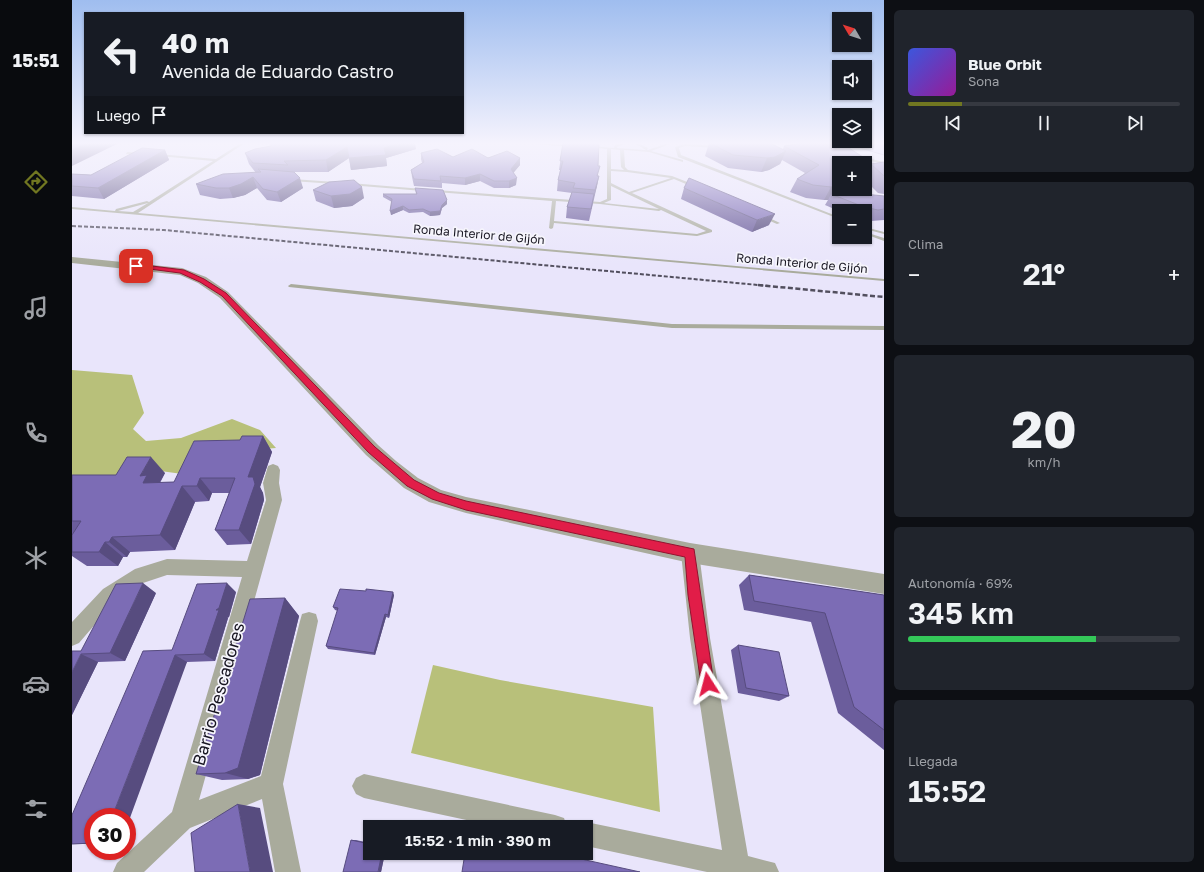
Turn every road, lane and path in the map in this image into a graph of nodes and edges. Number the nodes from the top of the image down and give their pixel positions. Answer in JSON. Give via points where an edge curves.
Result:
{"nodes":[{"id":1,"x":181,"y":184,"type":"edge"},
{"id":2,"x":348,"y":184,"type":"edge"},
{"id":3,"x":609,"y":184,"type":"joint"},
{"id":4,"x":658,"y":184,"type":"edge"},
{"id":5,"x":688,"y":184,"type":"edge"},
{"id":6,"x":739,"y":184,"type":"edge"},
{"id":7,"x":750,"y":184,"type":"edge"},
{"id":8,"x":696,"y":187,"type":"edge"},
{"id":9,"x":629,"y":193,"type":"junction"},
{"id":10,"x":159,"y":198,"type":"junction"},
{"id":11,"x":554,"y":200,"type":"junction"},
{"id":12,"x":600,"y":204,"type":"junction"},
{"id":13,"x":72,"y":208,"type":"edge"},
{"id":14,"x":666,"y":211,"type":"junction"},
{"id":15,"x":109,"y":212,"type":"junction"},
{"id":16,"x":135,"y":214,"type":"junction"},
{"id":17,"x":758,"y":214,"type":"edge"},
{"id":18,"x":832,"y":215,"type":"edge"},
{"id":19,"x":169,"y":216,"type":"junction"},
{"id":20,"x":832,"y":220,"type":"edge"},
{"id":21,"x":552,"y":222,"type":"junction"},
{"id":22,"x":778,"y":223,"type":"dead end"},
{"id":23,"x":551,"y":228,"type":"dead end"},
{"id":24,"x":872,"y":230,"type":"edge"},
{"id":25,"x":884,"y":233,"type":"edge"},
{"id":26,"x":872,"y":236,"type":"edge"},
{"id":27,"x":884,"y":240,"type":"edge"},
{"id":28,"x":72,"y":260,"type":"edge"},
{"id":29,"x":884,"y":280,"type":"edge"},
{"id":30,"x":291,"y":286,"type":"dead end"},
{"id":31,"x":884,"y":328,"type":"edge"},
{"id":32,"x":273,"y":470,"type":"dead end"},
{"id":33,"x":690,"y":553,"type":"junction"},
{"id":34,"x":253,"y":569,"type":"junction"},
{"id":35,"x":884,"y":584,"type":"edge"},
{"id":36,"x":309,"y":621,"type":"dead end"},
{"id":37,"x":72,"y":636,"type":"edge"},
{"id":38,"x":271,"y":784,"type":"junction"},
{"id":39,"x":364,"y":786,"type":"dead end"},
{"id":40,"x":182,"y":819,"type":"junction"},
{"id":41,"x":522,"y":820,"type":"edge"},
{"id":42,"x":593,"y":836,"type":"edge"},
{"id":43,"x":738,"y":870,"type":"edge"},
{"id":44,"x":126,"y":872,"type":"edge"},
{"id":45,"x":288,"y":872,"type":"edge"},
{"id":46,"x":766,"y":872,"type":"edge"}],
"edges":[{"from":1,"to":10,"type":"lane"},
{"from":2,"to":11,"type":"lane"},
{"from":3,"to":9,"type":"lane"},
{"from":3,"to":12,"type":"lane","via":[[609,200]]},
{"from":4,"to":9,"type":"lane"},
{"from":5,"to":8,"type":"lane"},
{"from":6,"to":20,"type":"lane"},
{"from":7,"to":18,"type":"lane"},
{"from":9,"to":14,"type":"lane"},
{"from":10,"to":15,"type":"lane"},
{"from":10,"to":16,"type":"lane"},
{"from":10,"to":19,"type":"lane","via":[[153,208],[158,213]]},
{"from":11,"to":12,"type":"lane"},
{"from":11,"to":21,"type":"lane"},
{"from":12,"to":14,"type":"lane"},
{"from":13,"to":15,"type":"lane","name":"Ronda Interior de Gijón"},
{"from":14,"to":21,"type":"lane","via":[[710,231],[697,235]]},
{"from":15,"to":16,"type":"lane","name":"Ronda Interior de Gijón"},
{"from":16,"to":19,"type":"lane","name":"Ronda Interior de Gijón"},
{"from":17,"to":22,"type":"lane"},
{"from":19,"to":29,"type":"lane","name":"Ronda Interior de Gijón"},
{"from":21,"to":23,"type":"lane"},
{"from":24,"to":25,"type":"lane"},
{"from":26,"to":27,"type":"lane"},
{"from":28,"to":33,"type":"street","via":[[182,272],[202,280],[224,295],[372,450],[411,483],[436,496],[466,505]]},
{"from":30,"to":31,"type":"lane","via":[[672,326]]},
{"from":32,"to":34,"type":"street","name":"Barrio Pescadores","via":[[271,483],[274,500]]},
{"from":33,"to":35,"type":"street"},
{"from":33,"to":43,"type":"street","via":[[700,638]]},
{"from":34,"to":37,"type":"street","via":[[167,567],[135,577],[109,595]]},
{"from":34,"to":40,"type":"street","name":"Barrio Pescadores"},
{"from":36,"to":38,"type":"street"},
{"from":38,"to":40,"type":"street"},
{"from":38,"to":45,"type":"street"},
{"from":39,"to":41,"type":"street"},
{"from":40,"to":44,"type":"street"},
{"from":42,"to":43,"type":"street"},
{"from":43,"to":46,"type":"street"}]}
